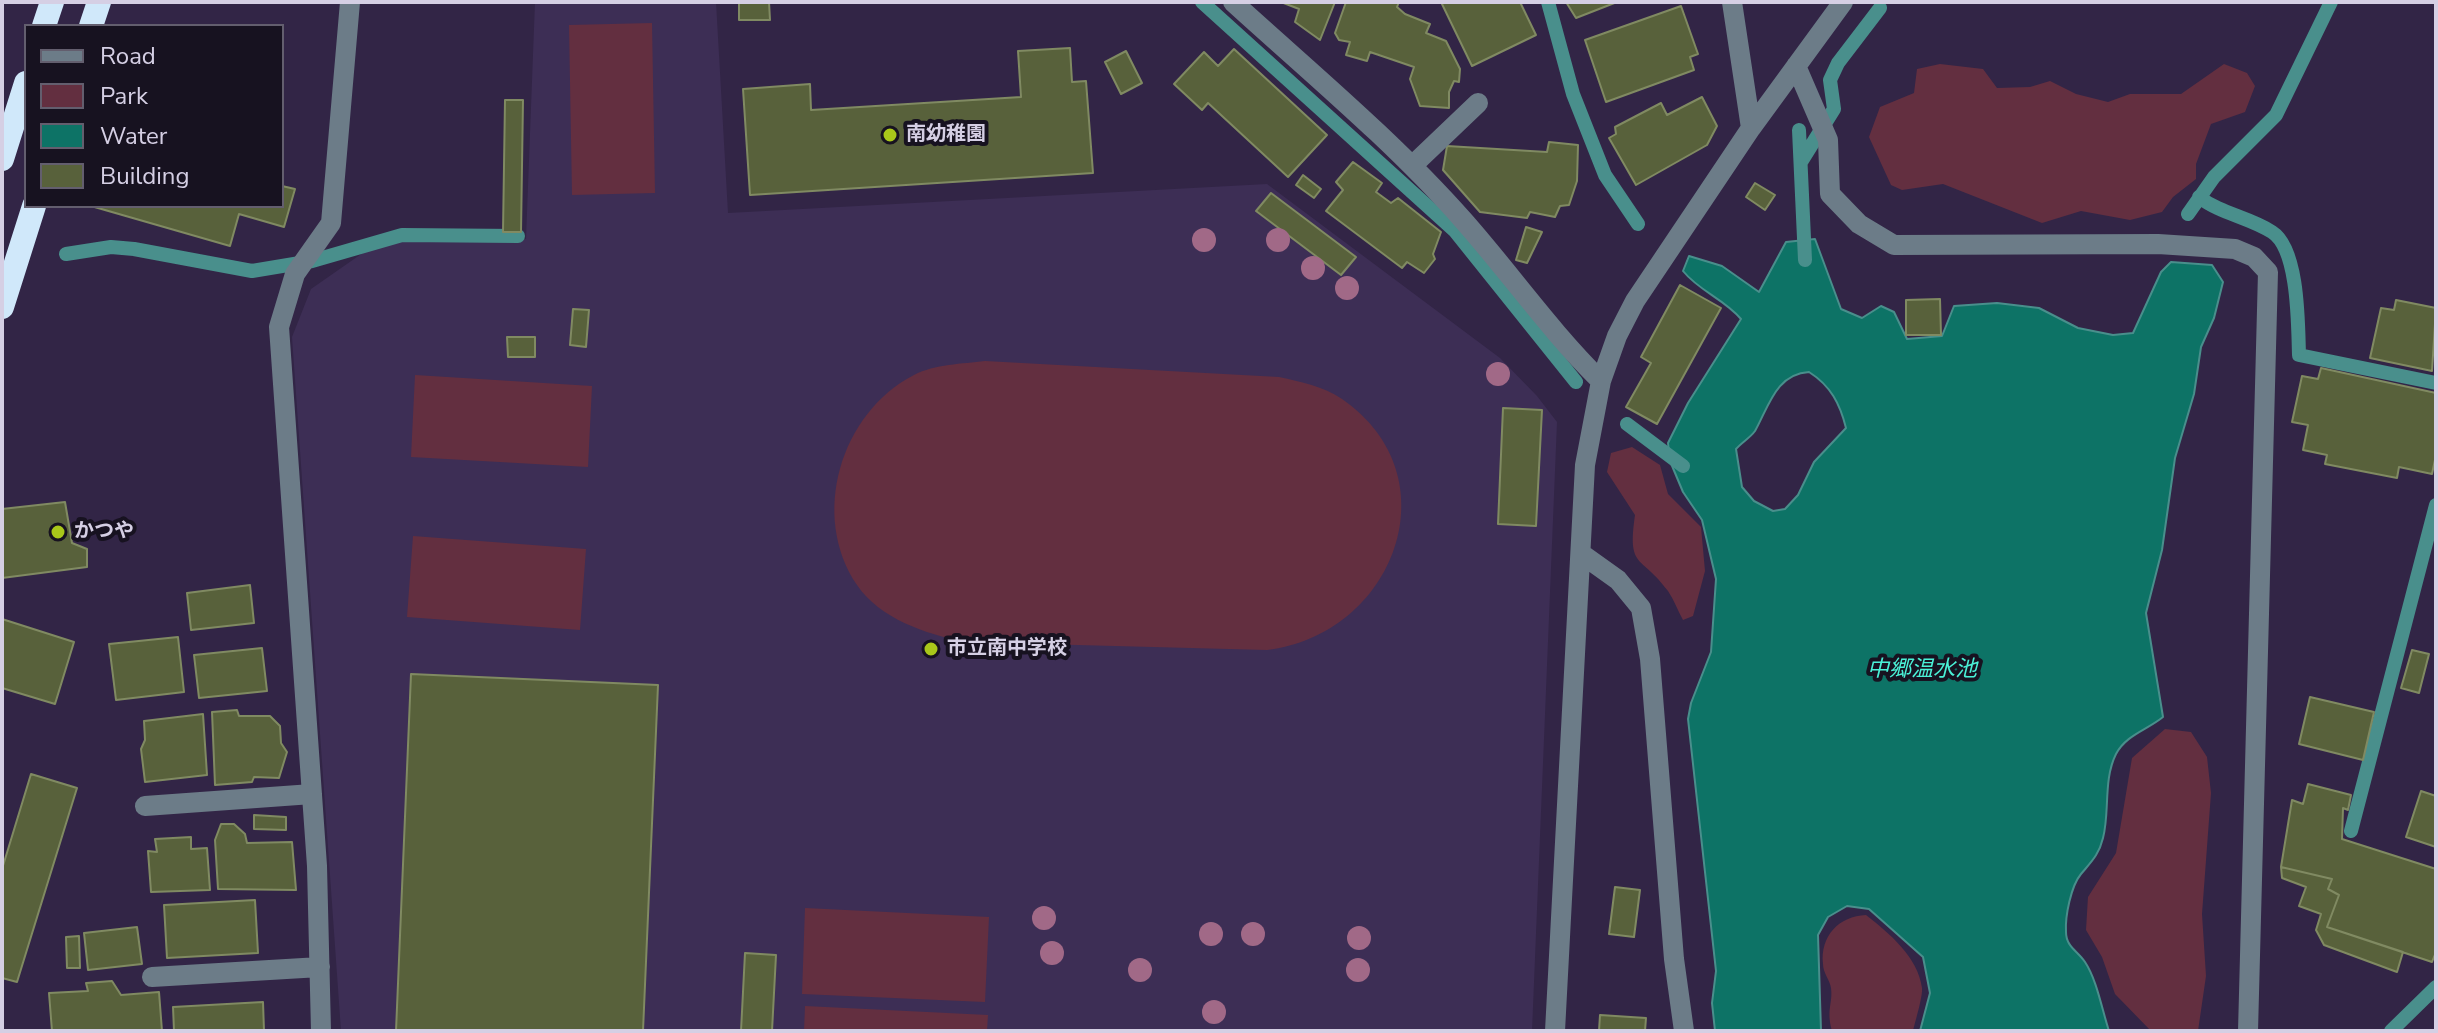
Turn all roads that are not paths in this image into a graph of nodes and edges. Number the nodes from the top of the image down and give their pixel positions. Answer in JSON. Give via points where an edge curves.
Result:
{"nodes":[{"id":1,"x":52,"y":2,"type":"edge"},
{"id":2,"x":99,"y":2,"type":"edge"},
{"id":3,"x":350,"y":2,"type":"edge"},
{"id":4,"x":1233,"y":2,"type":"edge"},
{"id":5,"x":1732,"y":2,"type":"edge"},
{"id":6,"x":1843,"y":2,"type":"edge"},
{"id":7,"x":45,"y":24,"type":"edge"},
{"id":8,"x":92,"y":24,"type":"edge"},
{"id":9,"x":1796,"y":66,"type":"junction"},
{"id":10,"x":24,"y":89,"type":"edge"},
{"id":11,"x":1478,"y":103,"type":"dead end"},
{"id":12,"x":1751,"y":128,"type":"junction"},
{"id":13,"x":2,"y":159,"type":"edge"},
{"id":14,"x":1412,"y":166,"type":"junction"},
{"id":15,"x":33,"y":208,"type":"edge"},
{"id":16,"x":2,"y":307,"type":"edge"},
{"id":17,"x":1601,"y":381,"type":"junction"},
{"id":18,"x":1583,"y":555,"type":"junction"},
{"id":19,"x":312,"y":794,"type":"junction"},
{"id":20,"x":145,"y":806,"type":"dead end"},
{"id":21,"x":320,"y":967,"type":"junction"},
{"id":22,"x":152,"y":977,"type":"dead end"},
{"id":23,"x":321,"y":1031,"type":"edge"},
{"id":24,"x":1555,"y":1031,"type":"edge"},
{"id":25,"x":1684,"y":1031,"type":"edge"},
{"id":26,"x":2248,"y":1031,"type":"edge"}],
"edges":[{"from":1,"to":7,"type":"highway"},
{"from":2,"to":8,"type":"highway"},
{"from":3,"to":19,"type":"street","via":[[331,223],[295,274],[279,327]]},
{"from":4,"to":14,"type":"street"},
{"from":5,"to":12,"type":"street"},
{"from":6,"to":9,"type":"street"},
{"from":9,"to":12,"type":"street"},
{"from":9,"to":26,"type":"street","via":[[1828,140],[1830,194],[1859,224],[1894,245],[2158,244],[2235,249],[2254,257],[2268,272]]},
{"from":10,"to":13,"type":"highway"},
{"from":11,"to":14,"type":"street"},
{"from":12,"to":17,"type":"street","via":[[1635,301]]},
{"from":14,"to":17,"type":"street","via":[[1563,344]]},
{"from":15,"to":16,"type":"highway"},
{"from":17,"to":18,"type":"street","via":[[1585,465]]},
{"from":18,"to":24,"type":"street"},
{"from":18,"to":25,"type":"street","via":[[1618,580],[1641,608]]},
{"from":19,"to":20,"type":"street"},
{"from":19,"to":21,"type":"street"},
{"from":21,"to":22,"type":"street"},
{"from":21,"to":23,"type":"street"}]}
